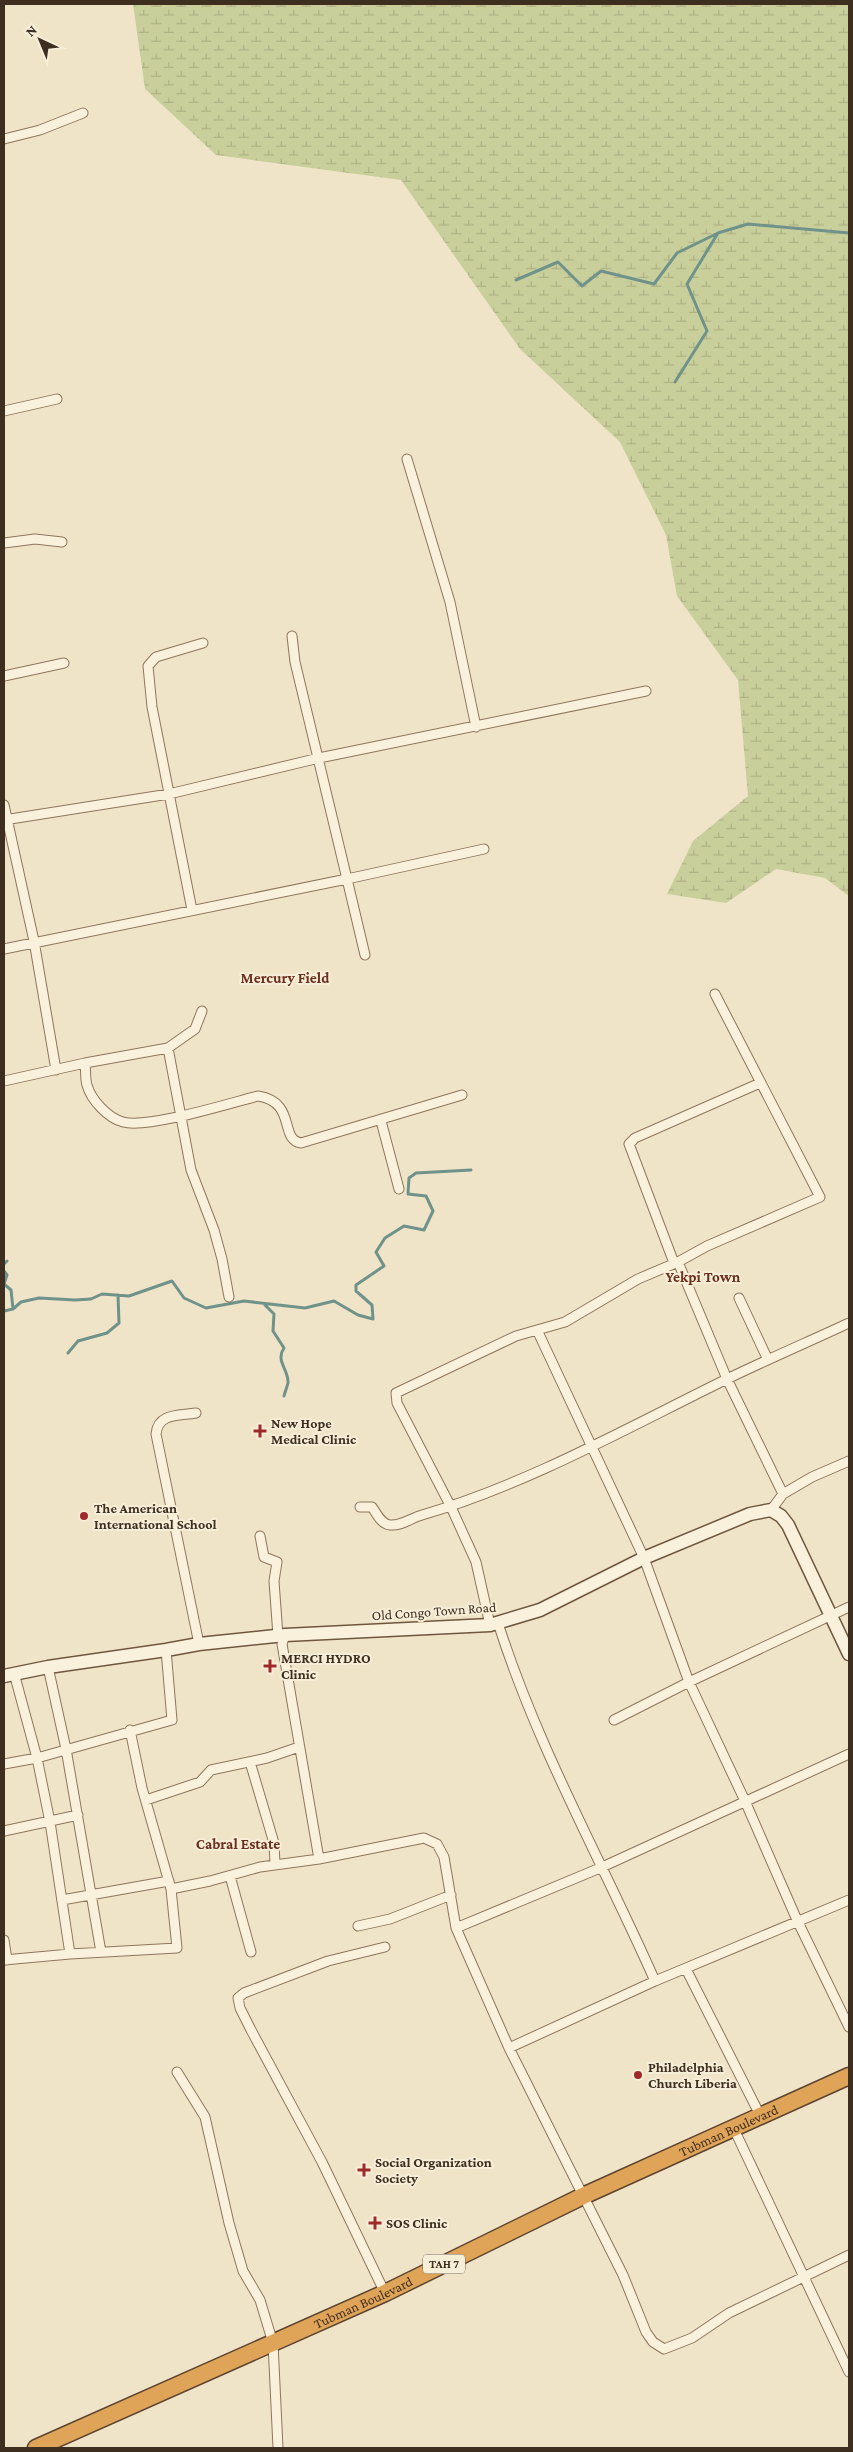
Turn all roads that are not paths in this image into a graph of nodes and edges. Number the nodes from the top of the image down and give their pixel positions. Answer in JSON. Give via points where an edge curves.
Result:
{"nodes":[{"id":1,"x":83,"y":113,"type":"dead end"},
{"id":2,"x":4,"y":139,"type":"edge"},
{"id":3,"x":57,"y":399,"type":"dead end"},
{"id":4,"x":4,"y":411,"type":"edge"},
{"id":5,"x":407,"y":459,"type":"dead end"},
{"id":6,"x":62,"y":542,"type":"dead end"},
{"id":7,"x":4,"y":543,"type":"edge"},
{"id":8,"x":292,"y":636,"type":"dead end"},
{"id":9,"x":203,"y":643,"type":"dead end"},
{"id":10,"x":64,"y":663,"type":"dead end"},
{"id":11,"x":4,"y":676,"type":"edge"},
{"id":12,"x":646,"y":690,"type":"dead end"},
{"id":13,"x":476,"y":727,"type":"junction"},
{"id":14,"x":319,"y":758,"type":"junction"},
{"id":15,"x":169,"y":794,"type":"junction"},
{"id":16,"x":4,"y":805,"type":"edge"},
{"id":17,"x":6,"y":819,"type":"edge"},
{"id":18,"x":484,"y":849,"type":"dead end"},
{"id":19,"x":347,"y":879,"type":"junction"},
{"id":20,"x":192,"y":910,"type":"junction"},
{"id":21,"x":34,"y":941,"type":"junction"},
{"id":22,"x":4,"y":949,"type":"edge"},
{"id":23,"x":365,"y":955,"type":"dead end"},
{"id":24,"x":715,"y":994,"type":"dead end"},
{"id":25,"x":202,"y":1011,"type":"dead end"},
{"id":26,"x":168,"y":1048,"type":"junction"},
{"id":27,"x":85,"y":1062,"type":"junction"},
{"id":28,"x":56,"y":1070,"type":"junction"},
{"id":29,"x":4,"y":1081,"type":"edge"},
{"id":30,"x":760,"y":1083,"type":"junction"},
{"id":31,"x":462,"y":1095,"type":"dead end"},
{"id":32,"x":181,"y":1116,"type":"junction"},
{"id":33,"x":382,"y":1121,"type":"junction"},
{"id":34,"x":399,"y":1189,"type":"dead end"},
{"id":35,"x":676,"y":1262,"type":"junction"},
{"id":36,"x":229,"y":1297,"type":"dead end"},
{"id":37,"x":739,"y":1298,"type":"dead end"},
{"id":38,"x":849,"y":1323,"type":"edge"},
{"id":39,"x":537,"y":1330,"type":"junction"},
{"id":40,"x":768,"y":1360,"type":"junction"},
{"id":41,"x":727,"y":1379,"type":"junction"},
{"id":42,"x":196,"y":1413,"type":"dead end"},
{"id":43,"x":593,"y":1446,"type":"junction"},
{"id":44,"x":849,"y":1461,"type":"edge"},
{"id":45,"x":783,"y":1494,"type":"junction"},
{"id":46,"x":360,"y":1507,"type":"dead end"},
{"id":47,"x":451,"y":1507,"type":"junction"},
{"id":48,"x":771,"y":1510,"type":"junction"},
{"id":49,"x":260,"y":1536,"type":"dead end"},
{"id":50,"x":644,"y":1558,"type":"junction"},
{"id":51,"x":849,"y":1607,"type":"edge"},
{"id":52,"x":832,"y":1616,"type":"junction"},
{"id":53,"x":494,"y":1624,"type":"junction"},
{"id":54,"x":282,"y":1635,"type":"junction"},
{"id":55,"x":199,"y":1644,"type":"junction"},
{"id":56,"x":166,"y":1650,"type":"junction"},
{"id":57,"x":849,"y":1654,"type":"edge"},
{"id":58,"x":48,"y":1667,"type":"junction"},
{"id":59,"x":9,"y":1675,"type":"edge"},
{"id":60,"x":689,"y":1682,"type":"junction"},
{"id":61,"x":614,"y":1720,"type":"dead end"},
{"id":62,"x":130,"y":1730,"type":"junction"},
{"id":63,"x":299,"y":1748,"type":"junction"},
{"id":64,"x":66,"y":1749,"type":"junction"},
{"id":65,"x":849,"y":1754,"type":"edge"},
{"id":66,"x":36,"y":1758,"type":"junction"},
{"id":67,"x":250,"y":1762,"type":"junction"},
{"id":68,"x":4,"y":1764,"type":"edge"},
{"id":69,"x":146,"y":1800,"type":"junction"},
{"id":70,"x":745,"y":1801,"type":"junction"},
{"id":71,"x":78,"y":1815,"type":"junction"},
{"id":72,"x":50,"y":1822,"type":"junction"},
{"id":73,"x":4,"y":1830,"type":"edge"},
{"id":74,"x":319,"y":1859,"type":"junction"},
{"id":75,"x":275,"y":1864,"type":"junction"},
{"id":76,"x":600,"y":1868,"type":"junction"},
{"id":77,"x":230,"y":1876,"type":"junction"},
{"id":78,"x":170,"y":1885,"type":"junction"},
{"id":79,"x":92,"y":1895,"type":"junction"},
{"id":80,"x":451,"y":1895,"type":"junction"},
{"id":81,"x":62,"y":1900,"type":"junction"},
{"id":82,"x":849,"y":1900,"type":"edge"},
{"id":83,"x":797,"y":1920,"type":"junction"},
{"id":84,"x":358,"y":1926,"type":"dead end"},
{"id":85,"x":456,"y":1928,"type":"junction"},
{"id":86,"x":4,"y":1940,"type":"edge"},
{"id":87,"x":385,"y":1947,"type":"dead end"},
{"id":88,"x":101,"y":1952,"type":"junction"},
{"id":89,"x":251,"y":1952,"type":"dead end"},
{"id":90,"x":70,"y":1954,"type":"junction"},
{"id":91,"x":6,"y":1960,"type":"edge"},
{"id":92,"x":686,"y":1969,"type":"junction"},
{"id":93,"x":655,"y":1981,"type":"junction"},
{"id":94,"x":849,"y":2027,"type":"edge"},
{"id":95,"x":509,"y":2048,"type":"junction"},
{"id":96,"x":177,"y":2072,"type":"dead end"},
{"id":97,"x":849,"y":2076,"type":"edge"},
{"id":98,"x":760,"y":2115,"type":"junction"},
{"id":99,"x":733,"y":2127,"type":"junction"},
{"id":100,"x":583,"y":2196,"type":"junction"},
{"id":101,"x":849,"y":2255,"type":"edge"},
{"id":102,"x":803,"y":2277,"type":"junction"},
{"id":103,"x":386,"y":2293,"type":"junction"},
{"id":104,"x":273,"y":2343,"type":"junction"},
{"id":105,"x":849,"y":2372,"type":"edge"},
{"id":106,"x":36,"y":2448,"type":"edge"},
{"id":107,"x":278,"y":2448,"type":"edge"}],
"edges":[{"from":1,"to":2,"type":"street","via":[[40,130]]},
{"from":3,"to":4,"type":"street"},
{"from":5,"to":13,"type":"street","via":[[450,602]]},
{"from":6,"to":7,"type":"street","via":[[35,539]]},
{"from":8,"to":14,"type":"street","via":[[295,662]]},
{"from":9,"to":15,"type":"street","via":[[156,657],[148,666],[152,707]]},
{"from":10,"to":11,"type":"street"},
{"from":12,"to":13,"type":"street"},
{"from":13,"to":14,"type":"street"},
{"from":14,"to":15,"type":"street"},
{"from":14,"to":19,"type":"street"},
{"from":15,"to":17,"type":"street"},
{"from":15,"to":20,"type":"street"},
{"from":16,"to":17,"type":"street"},
{"from":17,"to":21,"type":"street"},
{"from":18,"to":19,"type":"street"},
{"from":19,"to":20,"type":"street"},
{"from":19,"to":23,"type":"street"},
{"from":20,"to":21,"type":"street"},
{"from":21,"to":22,"type":"street"},
{"from":21,"to":28,"type":"street"},
{"from":24,"to":30,"type":"street"},
{"from":25,"to":26,"type":"street","via":[[195,1029]]},
{"from":26,"to":27,"type":"street"},
{"from":26,"to":32,"type":"street"},
{"from":27,"to":28,"type":"street"},
{"from":27,"to":32,"type":"street","via":[[86,1085],[93,1098],[102,1109],[123,1122],[143,1123]]},
{"from":28,"to":29,"type":"street"},
{"from":30,"to":35,"type":"street","via":[[635,1138],[629,1144]]},
{"from":30,"to":35,"type":"street","via":[[820,1197]]},
{"from":31,"to":33,"type":"street"},
{"from":32,"to":33,"type":"street","via":[[258,1096],[270,1098],[281,1107],[291,1138],[301,1143]]},
{"from":32,"to":36,"type":"street","via":[[191,1170],[214,1230]]},
{"from":33,"to":34,"type":"street"},
{"from":35,"to":39,"type":"street","via":[[638,1278],[565,1322]]},
{"from":35,"to":41,"type":"street"},
{"from":37,"to":40,"type":"street"},
{"from":38,"to":40,"type":"street"},
{"from":39,"to":43,"type":"street"},
{"from":39,"to":47,"type":"street","via":[[516,1336],[396,1393],[396,1403]]},
{"from":40,"to":41,"type":"street"},
{"from":41,"to":43,"type":"street"},
{"from":41,"to":45,"type":"street"},
{"from":42,"to":55,"type":"street","via":[[162,1419],[156,1425],[156,1434]]},
{"from":43,"to":47,"type":"street"},
{"from":43,"to":50,"type":"street"},
{"from":44,"to":45,"type":"street"},
{"from":45,"to":48,"type":"street"},
{"from":46,"to":47,"type":"street","via":[[372,1507],[380,1520],[388,1525],[400,1525]]},
{"from":47,"to":53,"type":"street","via":[[476,1562]]},
{"from":48,"to":50,"type":"street","name":"Old Congo Town Road","via":[[750,1514]]},
{"from":48,"to":52,"type":"street","via":[[788,1525]]},
{"from":49,"to":54,"type":"street","via":[[264,1557],[277,1562],[274,1581]]},
{"from":50,"to":53,"type":"street","name":"Old Congo Town Road","via":[[540,1610]]},
{"from":50,"to":60,"type":"street"},
{"from":51,"to":52,"type":"street"},
{"from":52,"to":57,"type":"street"},
{"from":52,"to":60,"type":"street"},
{"from":53,"to":54,"type":"street","name":"Old Congo Town Road"},
{"from":53,"to":76,"type":"street","via":[[545,1748]]},
{"from":54,"to":55,"type":"street","name":"Old Congo Town Road"},
{"from":54,"to":63,"type":"street"},
{"from":55,"to":56,"type":"street","name":"Old Congo Town Road"},
{"from":56,"to":58,"type":"street","name":"Old Congo Town Road"},
{"from":56,"to":62,"type":"street","via":[[172,1720]]},
{"from":58,"to":59,"type":"street","name":"Old Congo Town Road"},
{"from":58,"to":64,"type":"street"},
{"from":59,"to":66,"type":"street"},
{"from":60,"to":61,"type":"street"},
{"from":60,"to":70,"type":"street"},
{"from":62,"to":64,"type":"street"},
{"from":62,"to":69,"type":"street"},
{"from":63,"to":67,"type":"street"},
{"from":63,"to":74,"type":"street"},
{"from":64,"to":66,"type":"street"},
{"from":64,"to":71,"type":"street"},
{"from":65,"to":70,"type":"street"},
{"from":66,"to":68,"type":"street"},
{"from":66,"to":72,"type":"street"},
{"from":67,"to":69,"type":"street","via":[[211,1770],[200,1782]]},
{"from":67,"to":75,"type":"street","via":[[274,1843]]},
{"from":69,"to":78,"type":"street"},
{"from":70,"to":76,"type":"street"},
{"from":70,"to":83,"type":"street"},
{"from":71,"to":72,"type":"street"},
{"from":71,"to":79,"type":"street"},
{"from":72,"to":73,"type":"street"},
{"from":72,"to":81,"type":"street"},
{"from":74,"to":75,"type":"street"},
{"from":74,"to":80,"type":"street","via":[[424,1838],[437,1844],[444,1857]]},
{"from":75,"to":77,"type":"street"},
{"from":76,"to":85,"type":"street"},
{"from":76,"to":93,"type":"street"},
{"from":77,"to":78,"type":"street"},
{"from":77,"to":89,"type":"street"},
{"from":78,"to":79,"type":"street"},
{"from":78,"to":88,"type":"street","via":[[177,1948]]},
{"from":79,"to":81,"type":"street"},
{"from":79,"to":88,"type":"street"},
{"from":80,"to":84,"type":"street","via":[[390,1919]]},
{"from":80,"to":85,"type":"street"},
{"from":81,"to":90,"type":"street"},
{"from":82,"to":83,"type":"street"},
{"from":83,"to":92,"type":"street"},
{"from":83,"to":94,"type":"street"},
{"from":85,"to":95,"type":"street"},
{"from":86,"to":91,"type":"street"},
{"from":87,"to":103,"type":"street","via":[[328,1961],[238,1998],[251,2030],[322,2162]]},
{"from":88,"to":90,"type":"street"},
{"from":90,"to":91,"type":"street"},
{"from":92,"to":93,"type":"street"},
{"from":92,"to":98,"type":"street"},
{"from":93,"to":95,"type":"street"},
{"from":95,"to":100,"type":"street"},
{"from":96,"to":104,"type":"street","via":[[205,2117],[241,2263],[260,2300]]},
{"from":97,"to":98,"type":"highway","name":"Tubman Boulevard","number":"TAH 7"},
{"from":98,"to":99,"type":"highway","name":"Tubman Boulevard","number":"TAH 7"},
{"from":99,"to":100,"type":"highway","name":"Tubman Boulevard","number":"TAH 7"},
{"from":99,"to":102,"type":"street"},
{"from":100,"to":102,"type":"street","via":[[623,2276],[646,2332],[664,2349],[692,2338],[729,2313]]},
{"from":100,"to":103,"type":"highway","name":"Tubman Boulevard","number":"TAH 7"},
{"from":101,"to":102,"type":"street"},
{"from":102,"to":105,"type":"street"},
{"from":103,"to":104,"type":"highway","name":"Tubman Boulevard","number":"TAH 7"},
{"from":104,"to":106,"type":"highway","name":"Tubman Boulevard","number":"TAH 7"},
{"from":104,"to":107,"type":"street"}]}
